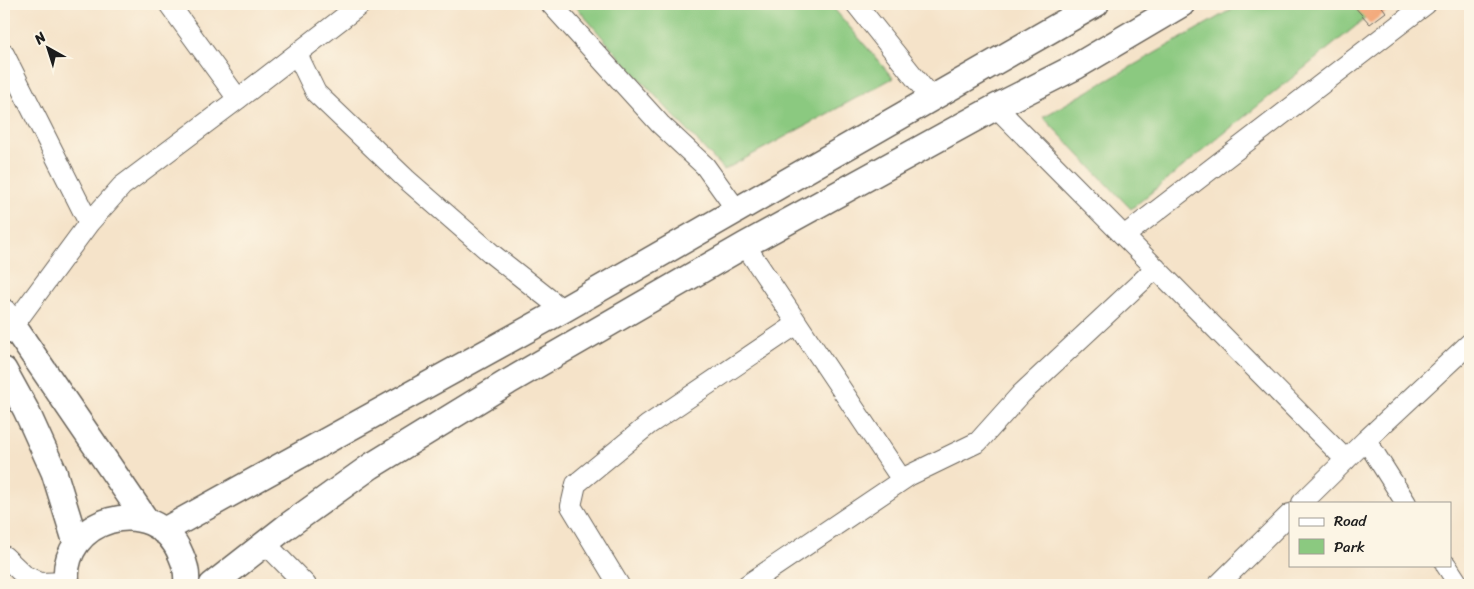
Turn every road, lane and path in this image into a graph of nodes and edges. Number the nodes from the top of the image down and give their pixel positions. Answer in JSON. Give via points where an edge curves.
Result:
{"nodes":[{"id":1,"x":169,"y":4,"type":"edge"},
{"id":2,"x":361,"y":4,"type":"edge"},
{"id":3,"x":552,"y":4,"type":"edge"},
{"id":4,"x":856,"y":4,"type":"edge"},
{"id":5,"x":1096,"y":4,"type":"edge"},
{"id":6,"x":1182,"y":4,"type":"edge"},
{"id":7,"x":1426,"y":4,"type":"edge"},
{"id":8,"x":4,"y":54,"type":"edge"},
{"id":9,"x":297,"y":54,"type":"junction"},
{"id":10,"x":931,"y":98,"type":"junction"},
{"id":11,"x":238,"y":99,"type":"junction"},
{"id":12,"x":996,"y":107,"type":"junction"},
{"id":13,"x":736,"y":209,"type":"junction"},
{"id":14,"x":89,"y":223,"type":"junction"},
{"id":15,"x":1124,"y":236,"type":"junction"},
{"id":16,"x":744,"y":245,"type":"junction"},
{"id":17,"x":1156,"y":268,"type":"junction"},
{"id":18,"x":563,"y":310,"type":"junction"},
{"id":19,"x":7,"y":324,"type":"edge"},
{"id":20,"x":797,"y":324,"type":"junction"},
{"id":21,"x":1470,"y":343,"type":"edge"},
{"id":22,"x":4,"y":370,"type":"edge"},
{"id":23,"x":1366,"y":440,"type":"junction"},
{"id":24,"x":1346,"y":460,"type":"junction"},
{"id":25,"x":902,"y":480,"type":"junction"},
{"id":26,"x":1303,"y":502,"type":"edge"},
{"id":27,"x":1405,"y":502,"type":"edge"},
{"id":28,"x":1289,"y":515,"type":"edge"},
{"id":29,"x":154,"y":525,"type":"junction"},
{"id":30,"x":76,"y":543,"type":"junction"},
{"id":31,"x":265,"y":544,"type":"junction"},
{"id":32,"x":4,"y":556,"type":"edge"},
{"id":33,"x":1447,"y":566,"type":"edge"},
{"id":34,"x":66,"y":584,"type":"edge"},
{"id":35,"x":186,"y":585,"type":"edge"},
{"id":36,"x":212,"y":585,"type":"edge"},
{"id":37,"x":306,"y":585,"type":"edge"},
{"id":38,"x":619,"y":585,"type":"edge"},
{"id":39,"x":747,"y":585,"type":"edge"},
{"id":40,"x":1218,"y":585,"type":"edge"},
{"id":41,"x":1459,"y":585,"type":"edge"}],
"edges":[{"from":1,"to":11,"type":"street"},
{"from":2,"to":9,"type":"street"},
{"from":3,"to":13,"type":"street","via":[[660,124],[705,166]]},
{"from":4,"to":10,"type":"street"},
{"from":5,"to":10,"type":"street"},
{"from":6,"to":12,"type":"street","via":[[1077,66]]},
{"from":7,"to":15,"type":"street"},
{"from":8,"to":14,"type":"street"},
{"from":9,"to":11,"type":"street"},
{"from":9,"to":18,"type":"street","via":[[316,93],[323,100],[406,179]]},
{"from":10,"to":13,"type":"street"},
{"from":11,"to":14,"type":"street","via":[[122,186]]},
{"from":12,"to":15,"type":"street"},
{"from":12,"to":16,"type":"street"},
{"from":13,"to":18,"type":"street"},
{"from":14,"to":19,"type":"street"},
{"from":15,"to":17,"type":"street"},
{"from":16,"to":20,"type":"street"},
{"from":16,"to":31,"type":"street","via":[[371,466]]},
{"from":17,"to":24,"type":"street"},
{"from":17,"to":25,"type":"street","via":[[1021,394],[978,442]]},
{"from":18,"to":29,"type":"street"},
{"from":19,"to":29,"type":"street"},
{"from":20,"to":25,"type":"street"},
{"from":20,"to":38,"type":"street","via":[[648,425],[576,484],[571,506]]},
{"from":21,"to":23,"type":"street"},
{"from":22,"to":30,"type":"street","via":[[54,472]]},
{"from":23,"to":24,"type":"street"},
{"from":23,"to":27,"type":"street"},
{"from":24,"to":26,"type":"street"},
{"from":25,"to":39,"type":"street"},
{"from":28,"to":40,"type":"street"},
{"from":29,"to":30,"type":"street","via":[[127,518],[107,521]]},
{"from":29,"to":35,"type":"street","via":[[177,545],[185,563]]},
{"from":30,"to":34,"type":"street","via":[[68,562]]},
{"from":31,"to":36,"type":"street"},
{"from":31,"to":37,"type":"street"},
{"from":32,"to":34,"type":"street","via":[[24,575],[40,583]]},
{"from":33,"to":41,"type":"street"}]}
